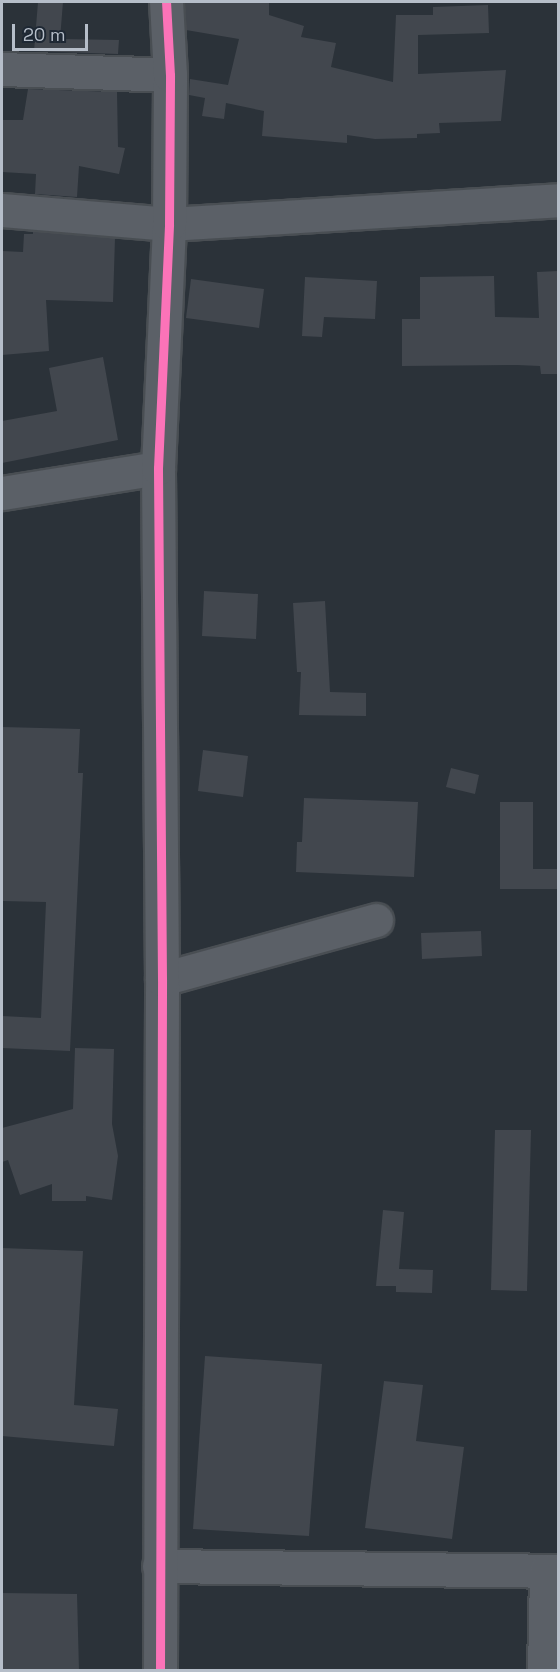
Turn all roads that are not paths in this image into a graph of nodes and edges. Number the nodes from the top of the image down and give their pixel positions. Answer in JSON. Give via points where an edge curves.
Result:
{"nodes":[{"id":1,"x":166,"y":2,"type":"edge"},
{"id":2,"x":2,"y":69,"type":"edge"},
{"id":3,"x":170,"y":75,"type":"junction"},
{"id":4,"x":558,"y":200,"type":"edge"},
{"id":5,"x":2,"y":210,"type":"edge"},
{"id":6,"x":169,"y":224,"type":"junction"},
{"id":7,"x":158,"y":468,"type":"junction"},
{"id":8,"x":2,"y":493,"type":"edge"},
{"id":9,"x":376,"y":920,"type":"dead end"},
{"id":10,"x":162,"y":979,"type":"junction"},
{"id":11,"x":159,"y":1566,"type":"junction"},
{"id":12,"x":552,"y":1571,"type":"edge"},
{"id":13,"x":160,"y":1671,"type":"edge"},
{"id":14,"x":544,"y":1671,"type":"edge"}],
"edges":[{"from":1,"to":3,"type":"street"},
{"from":2,"to":3,"type":"street"},
{"from":3,"to":6,"type":"street"},
{"from":4,"to":6,"type":"street"},
{"from":5,"to":6,"type":"street"},
{"from":6,"to":7,"type":"street"},
{"from":7,"to":8,"type":"street"},
{"from":7,"to":10,"type":"street"},
{"from":9,"to":10,"type":"street"},
{"from":10,"to":11,"type":"street"},
{"from":11,"to":12,"type":"street"},
{"from":11,"to":13,"type":"street"},
{"from":12,"to":14,"type":"street"}]}
